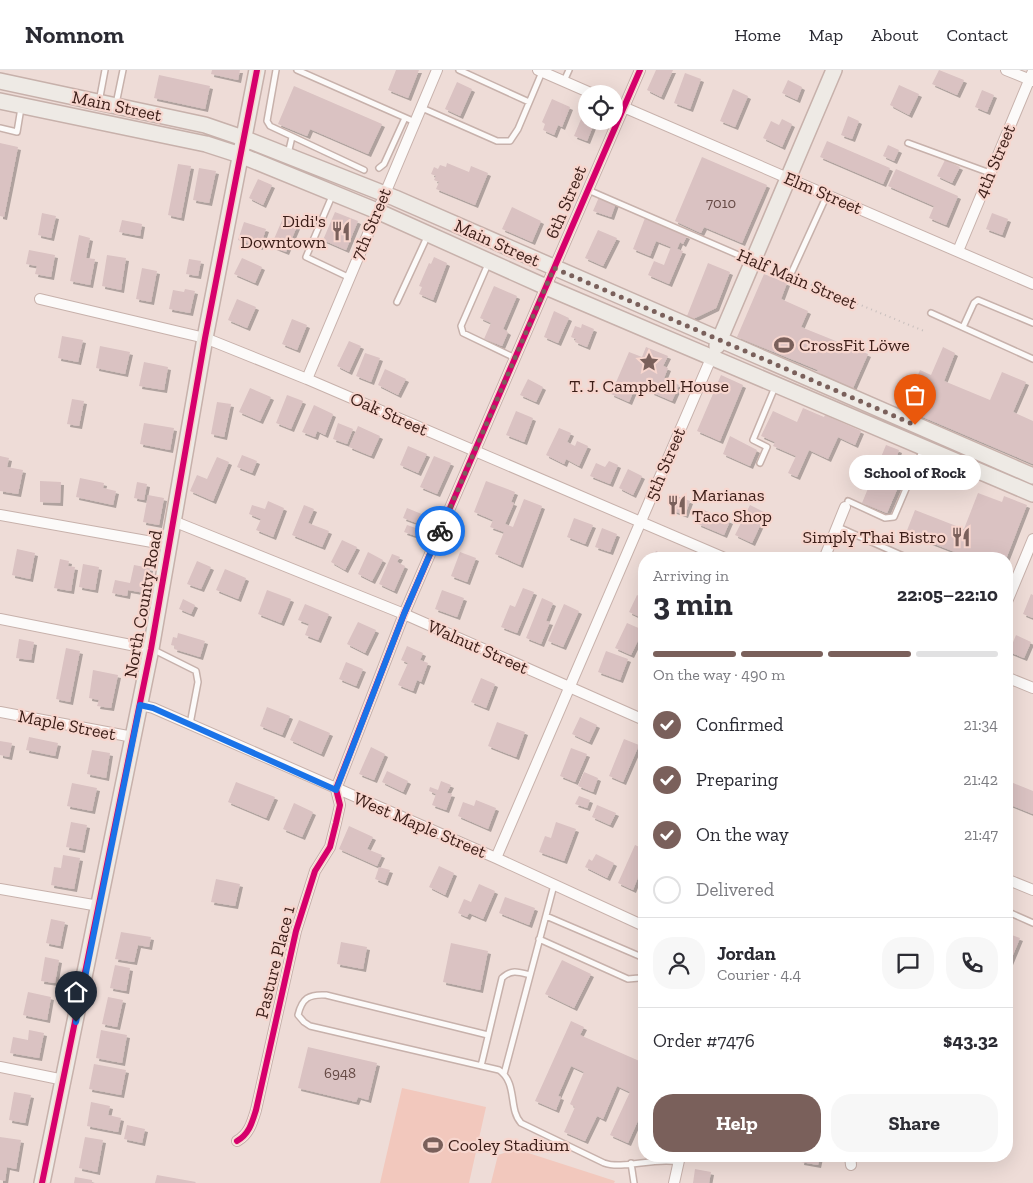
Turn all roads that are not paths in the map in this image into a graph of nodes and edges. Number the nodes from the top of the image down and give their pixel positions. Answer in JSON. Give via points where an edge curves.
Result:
{"nodes":[{"id":1,"x":105,"y":70,"type":"edge"},
{"id":2,"x":123,"y":70,"type":"edge"},
{"id":3,"x":257,"y":70,"type":"edge"},
{"id":4,"x":276,"y":70,"type":"edge"},
{"id":5,"x":296,"y":70,"type":"edge"},
{"id":6,"x":437,"y":70,"type":"edge"},
{"id":7,"x":459,"y":70,"type":"edge"},
{"id":8,"x":569,"y":70,"type":"edge"},
{"id":9,"x":640,"y":70,"type":"edge"},
{"id":10,"x":834,"y":70,"type":"edge"},
{"id":11,"x":1006,"y":70,"type":"edge"},
{"id":12,"x":540,"y":71,"type":"edge"},
{"id":13,"x":1032,"y":77,"type":"edge"},
{"id":14,"x":0,"y":81,"type":"edge"},
{"id":15,"x":564,"y":81,"type":"junction"},
{"id":16,"x":578,"y":87,"type":"edge"},
{"id":17,"x":83,"y":99,"type":"junction"},
{"id":18,"x":0,"y":101,"type":"edge"},
{"id":19,"x":99,"y":102,"type":"junction"},
{"id":20,"x":529,"y":102,"type":"junction"},
{"id":21,"x":22,"y":105,"type":"junction"},
{"id":22,"x":119,"y":106,"type":"junction"},
{"id":23,"x":421,"y":107,"type":"junction"},
{"id":24,"x":624,"y":107,"type":"junction"},
{"id":25,"x":410,"y":120,"type":"junction"},
{"id":26,"x":119,"y":126,"type":"junction"},
{"id":27,"x":0,"y":128,"type":"edge"},
{"id":28,"x":292,"y":137,"type":"junction"},
{"id":29,"x":908,"y":143,"type":"dead end"},
{"id":30,"x":242,"y":146,"type":"junction"},
{"id":31,"x":288,"y":154,"type":"junction"},
{"id":32,"x":350,"y":163,"type":"junction"},
{"id":33,"x":379,"y":168,"type":"dead end"},
{"id":34,"x":364,"y":170,"type":"dead end"},
{"id":35,"x":990,"y":173,"type":"junction"},
{"id":36,"x":345,"y":178,"type":"junction"},
{"id":37,"x":788,"y":178,"type":"junction"},
{"id":38,"x":588,"y":190,"type":"junction"},
{"id":39,"x":333,"y":193,"type":"junction"},
{"id":40,"x":384,"y":194,"type":"junction"},
{"id":41,"x":827,"y":195,"type":"junction"},
{"id":42,"x":377,"y":211,"type":"junction"},
{"id":43,"x":428,"y":234,"type":"junction"},
{"id":44,"x":958,"y":251,"type":"junction"},
{"id":45,"x":753,"y":261,"type":"junction"},
{"id":46,"x":489,"y":262,"type":"junction"},
{"id":47,"x":554,"y":268,"type":"junction"},
{"id":48,"x":790,"y":276,"type":"road end"},
{"id":49,"x":348,"y":277,"type":"junction"},
{"id":50,"x":1033,"y":284,"type":"edge"},
{"id":51,"x":546,"y":287,"type":"junction"},
{"id":52,"x":40,"y":299,"type":"dead end"},
{"id":53,"x":398,"y":302,"type":"dead end"},
{"id":54,"x":932,"y":313,"type":"dead end"},
{"id":55,"x":1033,"y":323,"type":"edge"},
{"id":56,"x":963,"y":327,"type":"junction"},
{"id":57,"x":205,"y":338,"type":"junction"},
{"id":58,"x":720,"y":338,"type":"junction"},
{"id":59,"x":712,"y":356,"type":"junction"},
{"id":60,"x":515,"y":358,"type":"junction"},
{"id":61,"x":1033,"y":359,"type":"edge"},
{"id":62,"x":307,"y":379,"type":"junction"},
{"id":63,"x":777,"y":384,"type":"junction"},
{"id":64,"x":924,"y":448,"type":"junction"},
{"id":65,"x":474,"y":452,"type":"junction"},
{"id":66,"x":760,"y":463,"type":"dead end"},
{"id":67,"x":1033,"y":476,"type":"edge"},
{"id":68,"x":1033,"y":494,"type":"edge"},
{"id":69,"x":847,"y":504,"type":"joint"},
{"id":70,"x":0,"y":515,"type":"edge"},
{"id":71,"x":173,"y":521,"type":"junction"},
{"id":72,"x":640,"y":522,"type":"junction"},
{"id":73,"x":837,"y":526,"type":"junction"},
{"id":74,"x":1033,"y":539,"type":"edge"},
{"id":75,"x":169,"y":545,"type":"junction"},
{"id":76,"x":711,"y":552,"type":"edge"},
{"id":77,"x":827,"y":552,"type":"edge"},
{"id":78,"x":895,"y":552,"type":"edge"},
{"id":79,"x":1013,"y":587,"type":"edge"},
{"id":80,"x":404,"y":614,"type":"junction"},
{"id":81,"x":0,"y":619,"type":"edge"},
{"id":82,"x":151,"y":649,"type":"junction"},
{"id":83,"x":1013,"y":680,"type":"edge"},
{"id":84,"x":569,"y":688,"type":"junction"},
{"id":85,"x":1033,"y":688,"type":"edge"},
{"id":86,"x":140,"y":705,"type":"junction"},
{"id":87,"x":0,"y":712,"type":"edge"},
{"id":88,"x":638,"y":717,"type":"edge"},
{"id":89,"x":190,"y":725,"type":"junction"},
{"id":90,"x":133,"y":738,"type":"junction"},
{"id":91,"x":336,"y":790,"type":"junction"},
{"id":92,"x":496,"y":858,"type":"junction"},
{"id":93,"x":1013,"y":882,"type":"edge"},
{"id":94,"x":554,"y":885,"type":"junction"},
{"id":95,"x":0,"y":889,"type":"edge"},
{"id":96,"x":1033,"y":890,"type":"edge"},
{"id":97,"x":99,"y":906,"type":"junction"},
{"id":98,"x":1013,"y":914,"type":"edge"},
{"id":99,"x":546,"y":916,"type":"junction"},
{"id":100,"x":638,"y":923,"type":"edge"},
{"id":101,"x":1033,"y":923,"type":"edge"},
{"id":102,"x":539,"y":939,"type":"junction"},
{"id":103,"x":638,"y":955,"type":"edge"},
{"id":104,"x":530,"y":975,"type":"junction"},
{"id":105,"x":638,"y":976,"type":"edge"},
{"id":106,"x":488,"y":1035,"type":"junction"},
{"id":107,"x":482,"y":1066,"type":"junction"},
{"id":108,"x":0,"y":1067,"type":"edge"},
{"id":109,"x":504,"y":1074,"type":"junction"},
{"id":110,"x":64,"y":1080,"type":"junction"},
{"id":111,"x":237,"y":1140,"type":"dead end"},
{"id":112,"x":639,"y":1162,"type":"edge"},
{"id":113,"x":678,"y":1162,"type":"edge"},
{"id":114,"x":631,"y":1163,"type":"junction"},
{"id":115,"x":42,"y":1183,"type":"edge"},
{"id":116,"x":634,"y":1183,"type":"edge"},
{"id":117,"x":674,"y":1183,"type":"edge"}],
"edges":[{"from":1,"to":19,"type":"lane"},
{"from":2,"to":22,"type":"lane"},
{"from":3,"to":30,"type":"main road","name":"North County Road"},
{"from":4,"to":28,"type":"lane","via":[[267,121],[270,126]]},
{"from":5,"to":25,"type":"lane"},
{"from":6,"to":23,"type":"street","name":"7th Street"},
{"from":7,"to":20,"type":"lane"},
{"from":8,"to":15,"type":"lane"},
{"from":9,"to":24,"type":"street","name":"6th Street"},
{"from":10,"to":37,"type":"main road","name":"5th Street"},
{"from":11,"to":13,"type":"street"},
{"from":12,"to":15,"type":"street"},
{"from":12,"to":20,"type":"lane"},
{"from":13,"to":35,"type":"street","name":"4th Street"},
{"from":14,"to":17,"type":"main road","name":"Main Street"},
{"from":15,"to":16,"type":"street"},
{"from":17,"to":19,"type":"main road","name":"Main Street"},
{"from":17,"to":21,"type":"main road","via":[[69,103],[28,97]]},
{"from":18,"to":21,"type":"main road","name":"Main Street"},
{"from":19,"to":22,"type":"main road","name":"Main Street"},
{"from":20,"to":23,"type":"lane","via":[[510,141],[497,141]]},
{"from":21,"to":26,"type":"main road","name":"Main Street"},
{"from":21,"to":27,"type":"lane","via":[[17,132]]},
{"from":22,"to":26,"type":"main road"},
{"from":22,"to":30,"type":"main road","name":"Main Street","via":[[205,125]]},
{"from":23,"to":25,"type":"street","name":"7th Street"},
{"from":24,"to":37,"type":"street","name":"Elm Street"},
{"from":24,"to":38,"type":"street","name":"6th Street"},
{"from":25,"to":33,"type":"lane"},
{"from":25,"to":40,"type":"street","name":"7th Street"},
{"from":26,"to":30,"type":"main road","name":"Main Street","via":[[206,144]]},
{"from":28,"to":31,"type":"lane"},
{"from":28,"to":32,"type":"lane"},
{"from":29,"to":35,"type":"lane"},
{"from":30,"to":31,"type":"main road","name":"Main Street"},
{"from":30,"to":39,"type":"main road","name":"Main Street"},
{"from":30,"to":57,"type":"main road","name":"North County Road"},
{"from":31,"to":36,"type":"main road","name":"Main Street"},
{"from":32,"to":34,"type":"lane"},
{"from":32,"to":36,"type":"lane"},
{"from":35,"to":44,"type":"street","name":"4th Street"},
{"from":36,"to":40,"type":"main road","name":"Main Street"},
{"from":37,"to":41,"type":"street","name":"Elm Street"},
{"from":37,"to":45,"type":"main road","name":"5th Street"},
{"from":38,"to":45,"type":"lane","name":"Half Main Street"},
{"from":38,"to":47,"type":"street","name":"6th Street"},
{"from":39,"to":42,"type":"main road","name":"Main Street"},
{"from":39,"to":49,"type":"lane","via":[[306,257]]},
{"from":40,"to":42,"type":"street","name":"7th Street"},
{"from":40,"to":47,"type":"main road","name":"Main Street"},
{"from":41,"to":44,"type":"street","name":"Elm Street"},
{"from":41,"to":48,"type":"lane"},
{"from":42,"to":43,"type":"main road","name":"Main Street"},
{"from":42,"to":49,"type":"street","name":"7th Street"},
{"from":43,"to":46,"type":"main road","name":"Main Street"},
{"from":43,"to":53,"type":"lane"},
{"from":44,"to":50,"type":"street","name":"Elm Street"},
{"from":45,"to":58,"type":"main road","name":"5th Street"},
{"from":46,"to":51,"type":"main road","name":"Main Street"},
{"from":46,"to":60,"type":"lane","via":[[461,326],[463,333]]},
{"from":47,"to":51,"type":"street","name":"6th Street"},
{"from":47,"to":58,"type":"main road","name":"Main Street"},
{"from":49,"to":62,"type":"street","name":"7th Street"},
{"from":51,"to":59,"type":"main road","name":"Main Street"},
{"from":51,"to":60,"type":"street","name":"6th Street"},
{"from":52,"to":57,"type":"street","name":"Oak Street"},
{"from":54,"to":56,"type":"lane"},
{"from":55,"to":56,"type":"lane","via":[[978,300]]},
{"from":56,"to":61,"type":"lane"},
{"from":57,"to":62,"type":"street","name":"Oak Street"},
{"from":57,"to":71,"type":"main road","name":"North County Road"},
{"from":58,"to":59,"type":"main road","name":"5th Street"},
{"from":58,"to":67,"type":"main road","name":"Main Street"},
{"from":59,"to":63,"type":"main road","name":"Main Street"},
{"from":59,"to":72,"type":"street","name":"5th Street"},
{"from":60,"to":65,"type":"street","name":"6th Street"},
{"from":62,"to":65,"type":"street","name":"Oak Street"},
{"from":63,"to":64,"type":"main road","name":"Main Street"},
{"from":63,"to":66,"type":"lane","via":[[753,440],[767,447]]},
{"from":64,"to":68,"type":"main road","name":"Main Street"},
{"from":64,"to":69,"type":"lane","via":[[894,517],[885,518]]},
{"from":65,"to":72,"type":"street","name":"Oak Street"},
{"from":65,"to":80,"type":"street","name":"6th Street"},
{"from":69,"to":73,"type":"street"},
{"from":70,"to":75,"type":"street"},
{"from":71,"to":75,"type":"main road","name":"North County Road"},
{"from":71,"to":80,"type":"street","name":"Walnut Street"},
{"from":72,"to":76,"type":"street","name":"Oak Street"},
{"from":72,"to":84,"type":"street","name":"5th Street"},
{"from":73,"to":77,"type":"street"},
{"from":73,"to":78,"type":"lane"},
{"from":74,"to":79,"type":"street"},
{"from":75,"to":82,"type":"main road","name":"North County Road"},
{"from":80,"to":84,"type":"street","name":"Walnut Street"},
{"from":80,"to":91,"type":"street","name":"6th Street"},
{"from":81,"to":82,"type":"street"},
{"from":82,"to":86,"type":"main road","name":"North County Road"},
{"from":82,"to":89,"type":"lane","via":[[196,670],[198,682]]},
{"from":83,"to":85,"type":"street"},
{"from":84,"to":88,"type":"street","name":"Walnut Street"},
{"from":84,"to":92,"type":"street","name":"5th Street"},
{"from":86,"to":89,"type":"street","name":"West Maple Street"},
{"from":86,"to":90,"type":"main road","name":"North County Road"},
{"from":87,"to":90,"type":"street","name":"Maple Street"},
{"from":89,"to":91,"type":"street","name":"West Maple Street"},
{"from":90,"to":97,"type":"main road","name":"North County Road"},
{"from":91,"to":92,"type":"street","name":"West Maple Street"},
{"from":91,"to":111,"type":"street","name":"Pasture Place 1","via":[[340,805],[336,823],[330,847],[315,871],[296,932],[256,1110],[248,1131]]},
{"from":92,"to":94,"type":"street","name":"West Maple Street"},
{"from":93,"to":96,"type":"street"},
{"from":94,"to":99,"type":"lane"},
{"from":94,"to":100,"type":"street","name":"West Maple Street"},
{"from":95,"to":97,"type":"street"},
{"from":97,"to":110,"type":"main road","name":"North County Road"},
{"from":98,"to":101,"type":"lane"},
{"from":99,"to":102,"type":"lane"},
{"from":99,"to":103,"type":"lane"},
{"from":102,"to":104,"type":"lane"},
{"from":102,"to":105,"type":"lane","via":[[628,979]]},
{"from":104,"to":106,"type":"lane","via":[[514,971],[502,978]]},
{"from":104,"to":109,"type":"lane"},
{"from":106,"to":107,"type":"lane"},
{"from":106,"to":107,"type":"lane","via":[[313,994],[300,1005],[298,1015],[310,1026]]},
{"from":107,"to":109,"type":"lane"},
{"from":108,"to":110,"type":"street"},
{"from":109,"to":114,"type":"lane","via":[[510,1085],[516,1117],[523,1125],[609,1165]]},
{"from":110,"to":115,"type":"main road","name":"North County Road"},
{"from":112,"to":114,"type":"lane"},
{"from":113,"to":117,"type":"street"},
{"from":114,"to":116,"type":"lane"}]}
